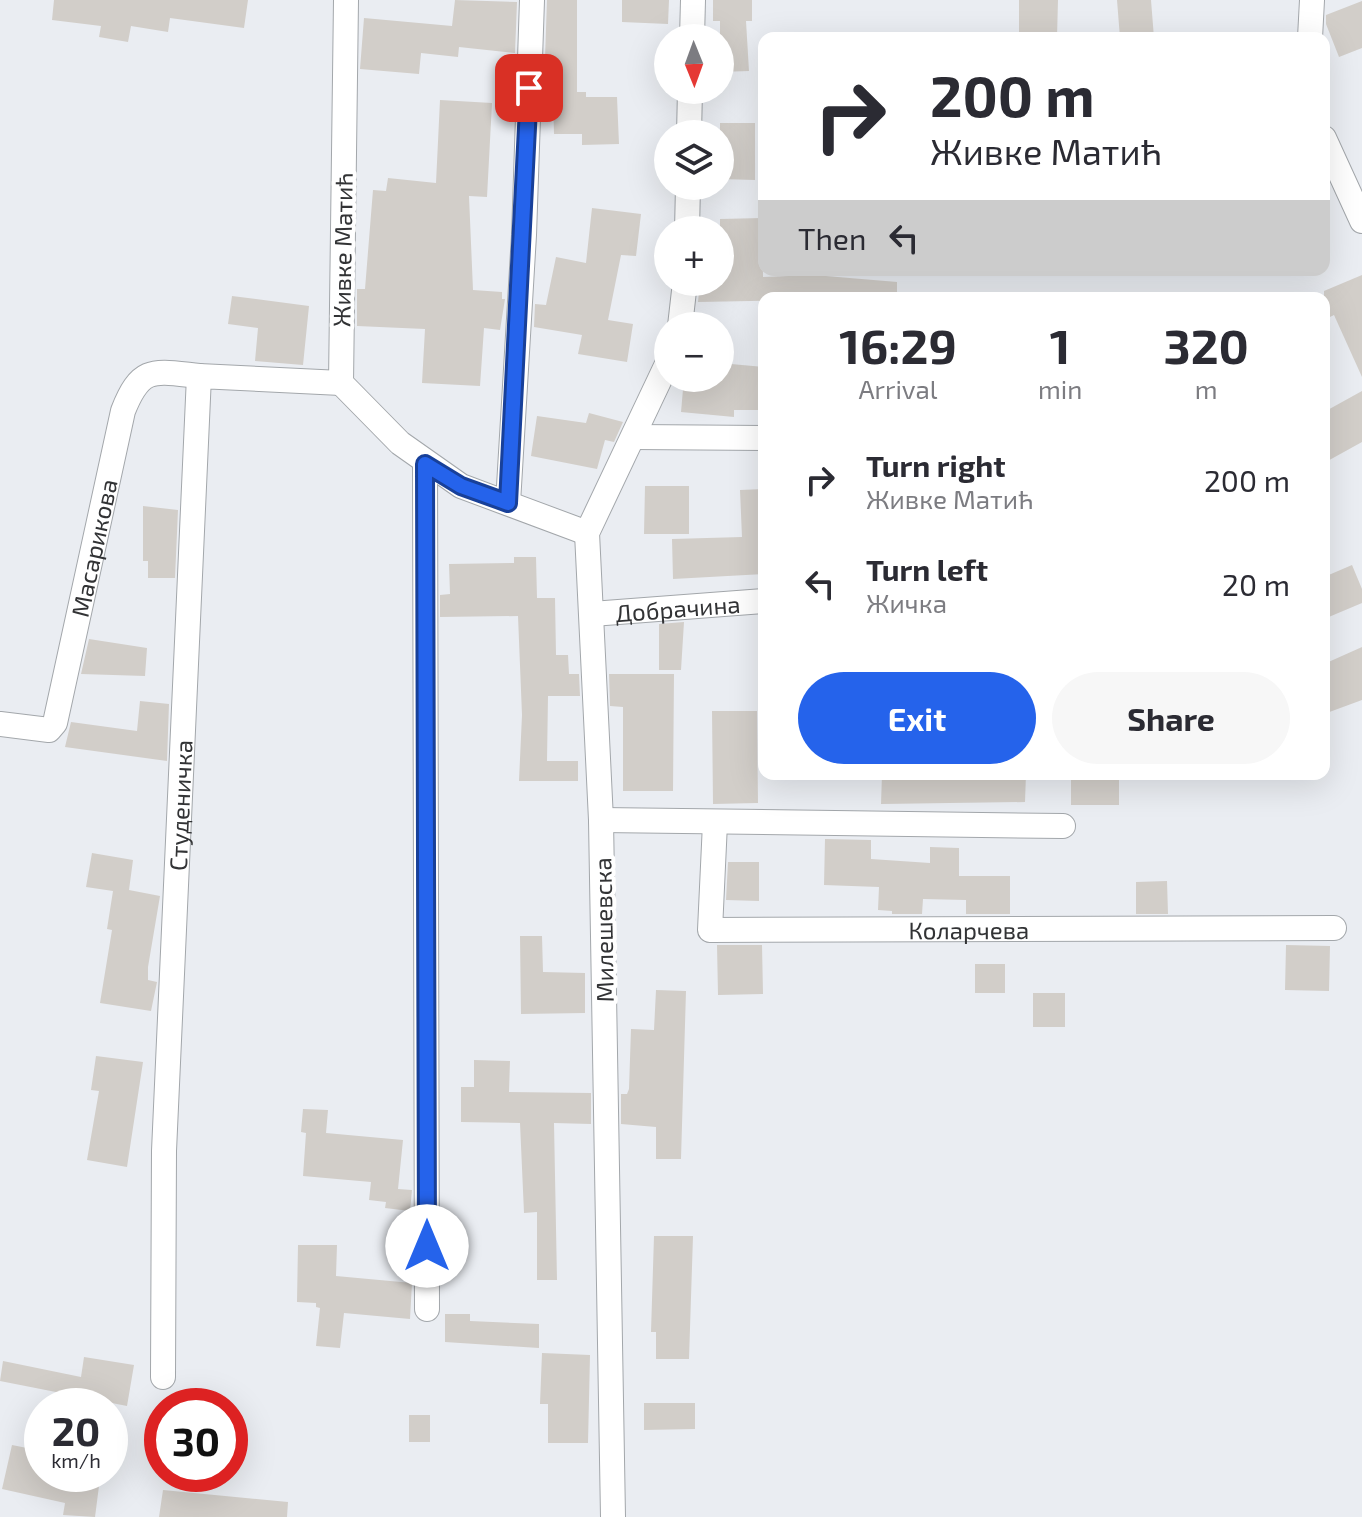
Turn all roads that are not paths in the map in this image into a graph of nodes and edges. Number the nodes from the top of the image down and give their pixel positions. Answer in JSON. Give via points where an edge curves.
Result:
{"nodes":[{"id":1,"x":346,"y":0,"type":"edge"},
{"id":2,"x":532,"y":0,"type":"edge"},
{"id":3,"x":693,"y":0,"type":"edge"},
{"id":4,"x":1312,"y":0,"type":"edge"},
{"id":5,"x":692,"y":24,"type":"edge"},
{"id":6,"x":1310,"y":32,"type":"edge"},
{"id":7,"x":1330,"y":151,"type":"edge"},
{"id":8,"x":1362,"y":221,"type":"edge"},
{"id":9,"x":199,"y":376,"type":"junction"},
{"id":10,"x":341,"y":383,"type":"junction"},
{"id":11,"x":655,"y":392,"type":"edge"},
{"id":12,"x":635,"y":437,"type":"junction"},
{"id":13,"x":758,"y":438,"type":"edge"},
{"id":14,"x":425,"y":464,"type":"junction"},
{"id":15,"x":508,"y":503,"type":"junction"},
{"id":16,"x":587,"y":533,"type":"junction"},
{"id":17,"x":758,"y":601,"type":"edge"},
{"id":18,"x":592,"y":614,"type":"junction"},
{"id":19,"x":0,"y":724,"type":"edge"},
{"id":20,"x":601,"y":820,"type":"junction"},
{"id":21,"x":715,"y":823,"type":"junction"},
{"id":22,"x":1063,"y":826,"type":"dead end"},
{"id":23,"x":1334,"y":928,"type":"dead end"},
{"id":24,"x":427,"y":1309,"type":"dead end"},
{"id":25,"x":163,"y":1377,"type":"dead end"},
{"id":26,"x":613,"y":1517,"type":"edge"}],
"edges":[{"from":1,"to":10,"type":"street","name":"Живке Матић"},
{"from":2,"to":15,"type":"street"},
{"from":3,"to":5,"type":"street"},
{"from":4,"to":6,"type":"street"},
{"from":7,"to":8,"type":"street"},
{"from":9,"to":10,"type":"street"},
{"from":9,"to":19,"type":"street","name":"Масарикова","via":[[157,371],[143,375],[132,388],[55,723],[49,730]]},
{"from":9,"to":25,"type":"street","name":"Студеничка","via":[[164,1151]]},
{"from":10,"to":14,"type":"street"},
{"from":11,"to":12,"type":"street","name":"Милешевска"},
{"from":12,"to":13,"type":"street"},
{"from":12,"to":16,"type":"street","name":"Милешевска"},
{"from":14,"to":15,"type":"street","via":[[461,486]]},
{"from":14,"to":24,"type":"street"},
{"from":15,"to":16,"type":"street"},
{"from":16,"to":18,"type":"street","name":"Милешевска"},
{"from":17,"to":18,"type":"street","name":"Добрачина"},
{"from":18,"to":20,"type":"street","name":"Милешевска"},
{"from":20,"to":21,"type":"street"},
{"from":20,"to":26,"type":"street","name":"Милешевска"},
{"from":21,"to":22,"type":"street"},
{"from":21,"to":23,"type":"street","name":"Коларчева","via":[[710,930]]}]}
